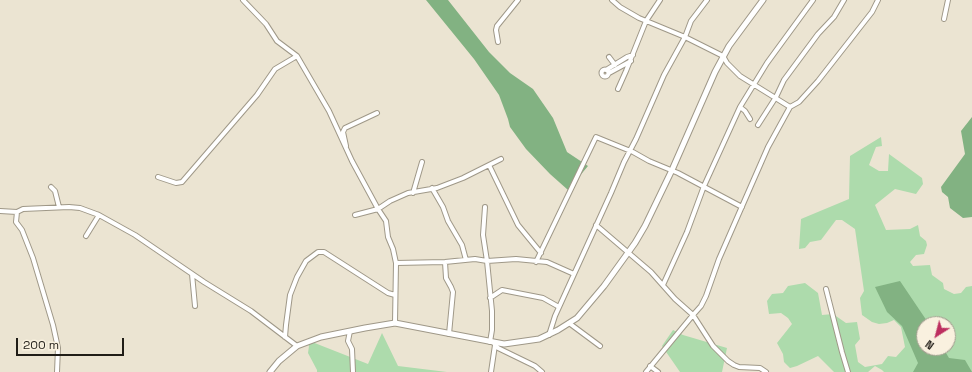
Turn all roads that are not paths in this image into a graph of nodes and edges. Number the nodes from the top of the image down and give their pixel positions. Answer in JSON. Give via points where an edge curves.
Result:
{"nodes":[{"id":1,"x":243,"y":0,"type":"edge"},
{"id":2,"x":518,"y":0,"type":"edge"},
{"id":3,"x":612,"y":0,"type":"edge"},
{"id":4,"x":660,"y":0,"type":"edge"},
{"id":5,"x":707,"y":0,"type":"edge"},
{"id":6,"x":763,"y":0,"type":"edge"},
{"id":7,"x":813,"y":0,"type":"edge"},
{"id":8,"x":844,"y":0,"type":"edge"},
{"id":9,"x":878,"y":0,"type":"edge"},
{"id":10,"x":948,"y":0,"type":"edge"},
{"id":11,"x":944,"y":19,"type":"dead end"},
{"id":12,"x":646,"y":21,"type":"junction"},
{"id":13,"x":685,"y":37,"type":"junction"},
{"id":14,"x":498,"y":42,"type":"dead end"},
{"id":15,"x":633,"y":55,"type":"junction"},
{"id":16,"x":297,"y":56,"type":"junction"},
{"id":17,"x":723,"y":56,"type":"junction"},
{"id":18,"x":609,"y":57,"type":"dead end"},
{"id":19,"x":630,"y":60,"type":"junction"},
{"id":20,"x":615,"y":65,"type":"junction"},
{"id":21,"x":753,"y":84,"type":"junction"},
{"id":22,"x":618,"y":89,"type":"dead end"},
{"id":23,"x":776,"y":97,"type":"junction"},
{"id":24,"x":740,"y":107,"type":"junction"},
{"id":25,"x":790,"y":107,"type":"junction"},
{"id":26,"x":377,"y":113,"type":"dead end"},
{"id":27,"x":750,"y":119,"type":"dead end"},
{"id":28,"x":758,"y":125,"type":"dead end"},
{"id":29,"x":630,"y":151,"type":"junction"},
{"id":30,"x":348,"y":154,"type":"junction"},
{"id":31,"x":501,"y":159,"type":"dead end"},
{"id":32,"x":422,"y":162,"type":"dead end"},
{"id":33,"x":489,"y":165,"type":"junction"},
{"id":34,"x":672,"y":170,"type":"junction"},
{"id":35,"x":158,"y":177,"type":"dead end"},
{"id":36,"x":704,"y":186,"type":"junction"},
{"id":37,"x":51,"y":187,"type":"dead end"},
{"id":38,"x":432,"y":188,"type":"junction"},
{"id":39,"x":413,"y":193,"type":"junction"},
{"id":40,"x":485,"y":206,"type":"dead end"},
{"id":41,"x":59,"y":207,"type":"junction"},
{"id":42,"x":742,"y":207,"type":"junction"},
{"id":43,"x":378,"y":209,"type":"junction"},
{"id":44,"x":0,"y":212,"type":"edge"},
{"id":45,"x":17,"y":212,"type":"junction"},
{"id":46,"x":99,"y":215,"type":"junction"},
{"id":47,"x":355,"y":215,"type":"dead end"},
{"id":48,"x":596,"y":225,"type":"junction"},
{"id":49,"x":86,"y":236,"type":"dead end"},
{"id":50,"x":541,"y":253,"type":"junction"},
{"id":51,"x":628,"y":253,"type":"junction"},
{"id":52,"x":466,"y":260,"type":"junction"},
{"id":53,"x":487,"y":261,"type":"junction"},
{"id":54,"x":445,"y":262,"type":"junction"},
{"id":55,"x":536,"y":262,"type":"junction"},
{"id":56,"x":396,"y":263,"type":"junction"},
{"id":57,"x":192,"y":274,"type":"junction"},
{"id":58,"x":574,"y":274,"type":"junction"},
{"id":59,"x":663,"y":285,"type":"junction"},
{"id":60,"x":826,"y":289,"type":"dead end"},
{"id":61,"x":395,"y":295,"type":"junction"},
{"id":62,"x":490,"y":298,"type":"junction"},
{"id":63,"x":195,"y":306,"type":"dead end"},
{"id":64,"x":559,"y":307,"type":"junction"},
{"id":65,"x":693,"y":315,"type":"junction"},
{"id":66,"x":395,"y":323,"type":"junction"},
{"id":67,"x":569,"y":323,"type":"junction"},
{"id":68,"x":350,"y":331,"type":"junction"},
{"id":69,"x":449,"y":334,"type":"junction"},
{"id":70,"x":549,"y":335,"type":"junction"},
{"id":71,"x":285,"y":337,"type":"junction"},
{"id":72,"x":493,"y":343,"type":"junction"},
{"id":73,"x":297,"y":346,"type":"junction"},
{"id":74,"x":600,"y":346,"type":"dead end"},
{"id":75,"x":650,"y":366,"type":"junction"},
{"id":76,"x":57,"y":372,"type":"edge"},
{"id":77,"x":270,"y":372,"type":"edge"},
{"id":78,"x":352,"y":372,"type":"edge"},
{"id":79,"x":490,"y":372,"type":"edge"},
{"id":80,"x":542,"y":372,"type":"edge"},
{"id":81,"x":646,"y":372,"type":"edge"},
{"id":82,"x":658,"y":372,"type":"edge"},
{"id":83,"x":766,"y":372,"type":"edge"},
{"id":84,"x":848,"y":372,"type":"edge"}],
"edges":[{"from":1,"to":16,"type":"street","via":[[266,24],[277,41]]},
{"from":2,"to":14,"type":"street","via":[[497,26]]},
{"from":3,"to":12,"type":"street"},
{"from":4,"to":12,"type":"street"},
{"from":5,"to":13,"type":"street","via":[[691,21]]},
{"from":6,"to":17,"type":"main road"},
{"from":7,"to":21,"type":"street"},
{"from":8,"to":23,"type":"street","via":[[834,17],[784,80]]},
{"from":9,"to":25,"type":"street","via":[[872,12],[818,80],[799,102]]},
{"from":10,"to":11,"type":"street"},
{"from":12,"to":13,"type":"street"},
{"from":12,"to":15,"type":"street"},
{"from":13,"to":17,"type":"street"},
{"from":13,"to":29,"type":"street","via":[[664,75]]},
{"from":15,"to":19,"type":"street"},
{"from":15,"to":20,"type":"street"},
{"from":16,"to":30,"type":"street","via":[[329,111]]},
{"from":16,"to":35,"type":"street","via":[[275,69],[248,105],[182,182],[176,183]]},
{"from":17,"to":21,"type":"street","via":[[727,64]]},
{"from":17,"to":34,"type":"main road"},
{"from":18,"to":20,"type":"street"},
{"from":19,"to":20,"type":"street","via":[[607,71]]},
{"from":19,"to":22,"type":"street"},
{"from":21,"to":23,"type":"street"},
{"from":21,"to":24,"type":"street"},
{"from":23,"to":25,"type":"street"},
{"from":23,"to":28,"type":"street"},
{"from":24,"to":27,"type":"street"},
{"from":24,"to":36,"type":"street"},
{"from":25,"to":42,"type":"street","via":[[768,147]]},
{"from":26,"to":30,"type":"street","via":[[345,128],[343,132]]},
{"from":29,"to":34,"type":"street"},
{"from":29,"to":48,"type":"street"},
{"from":29,"to":50,"type":"street","via":[[596,137]]},
{"from":30,"to":43,"type":"street"},
{"from":31,"to":33,"type":"street"},
{"from":32,"to":39,"type":"street"},
{"from":33,"to":38,"type":"street"},
{"from":33,"to":50,"type":"street","via":[[518,225]]},
{"from":34,"to":36,"type":"street"},
{"from":34,"to":51,"type":"main road","via":[[645,226]]},
{"from":36,"to":42,"type":"street"},
{"from":36,"to":59,"type":"street"},
{"from":37,"to":41,"type":"street","via":[[55,191]]},
{"from":38,"to":39,"type":"street"},
{"from":38,"to":52,"type":"street","via":[[462,245]]},
{"from":39,"to":43,"type":"street","via":[[400,196]]},
{"from":40,"to":53,"type":"street","via":[[483,235]]},
{"from":41,"to":45,"type":"street","via":[[23,209]]},
{"from":41,"to":46,"type":"street","via":[[80,208]]},
{"from":42,"to":65,"type":"street","via":[[706,296]]},
{"from":43,"to":47,"type":"street"},
{"from":43,"to":56,"type":"street","via":[[386,221]]},
{"from":44,"to":45,"type":"street"},
{"from":45,"to":76,"type":"street","via":[[16,222],[22,230],[33,258],[53,325],[58,348]]},
{"from":46,"to":49,"type":"street"},
{"from":46,"to":57,"type":"street","via":[[135,235]]},
{"from":48,"to":51,"type":"street"},
{"from":48,"to":58,"type":"street"},
{"from":50,"to":55,"type":"street"},
{"from":51,"to":59,"type":"street"},
{"from":51,"to":67,"type":"main road","via":[[593,300]]},
{"from":52,"to":53,"type":"street"},
{"from":52,"to":54,"type":"street"},
{"from":53,"to":55,"type":"street"},
{"from":53,"to":62,"type":"street"},
{"from":54,"to":56,"type":"street"},
{"from":54,"to":69,"type":"street","via":[[446,278],[453,292]]},
{"from":55,"to":58,"type":"street","via":[[548,262]]},
{"from":56,"to":61,"type":"street"},
{"from":57,"to":63,"type":"street"},
{"from":57,"to":71,"type":"street","via":[[251,311]]},
{"from":58,"to":64,"type":"street"},
{"from":59,"to":65,"type":"street"},
{"from":60,"to":84,"type":"street"},
{"from":61,"to":66,"type":"street"},
{"from":61,"to":71,"type":"street","via":[[324,252],[318,252],[306,261],[296,277],[290,295]]},
{"from":62,"to":64,"type":"street","via":[[502,290],[543,298]]},
{"from":62,"to":72,"type":"street"},
{"from":64,"to":70,"type":"street"},
{"from":65,"to":75,"type":"street"},
{"from":65,"to":83,"type":"street","via":[[713,346],[728,361],[739,367],[760,368]]},
{"from":66,"to":68,"type":"main road"},
{"from":66,"to":69,"type":"main road"},
{"from":67,"to":70,"type":"main road"},
{"from":67,"to":74,"type":"street"},
{"from":68,"to":73,"type":"main road","via":[[321,337]]},
{"from":68,"to":78,"type":"street","via":[[348,340],[352,350]]},
{"from":69,"to":72,"type":"main road"},
{"from":70,"to":72,"type":"main road","via":[[525,342]]},
{"from":71,"to":73,"type":"street"},
{"from":72,"to":79,"type":"street"},
{"from":72,"to":80,"type":"street"},
{"from":73,"to":77,"type":"main road"},
{"from":75,"to":81,"type":"street"},
{"from":75,"to":82,"type":"street"}]}
